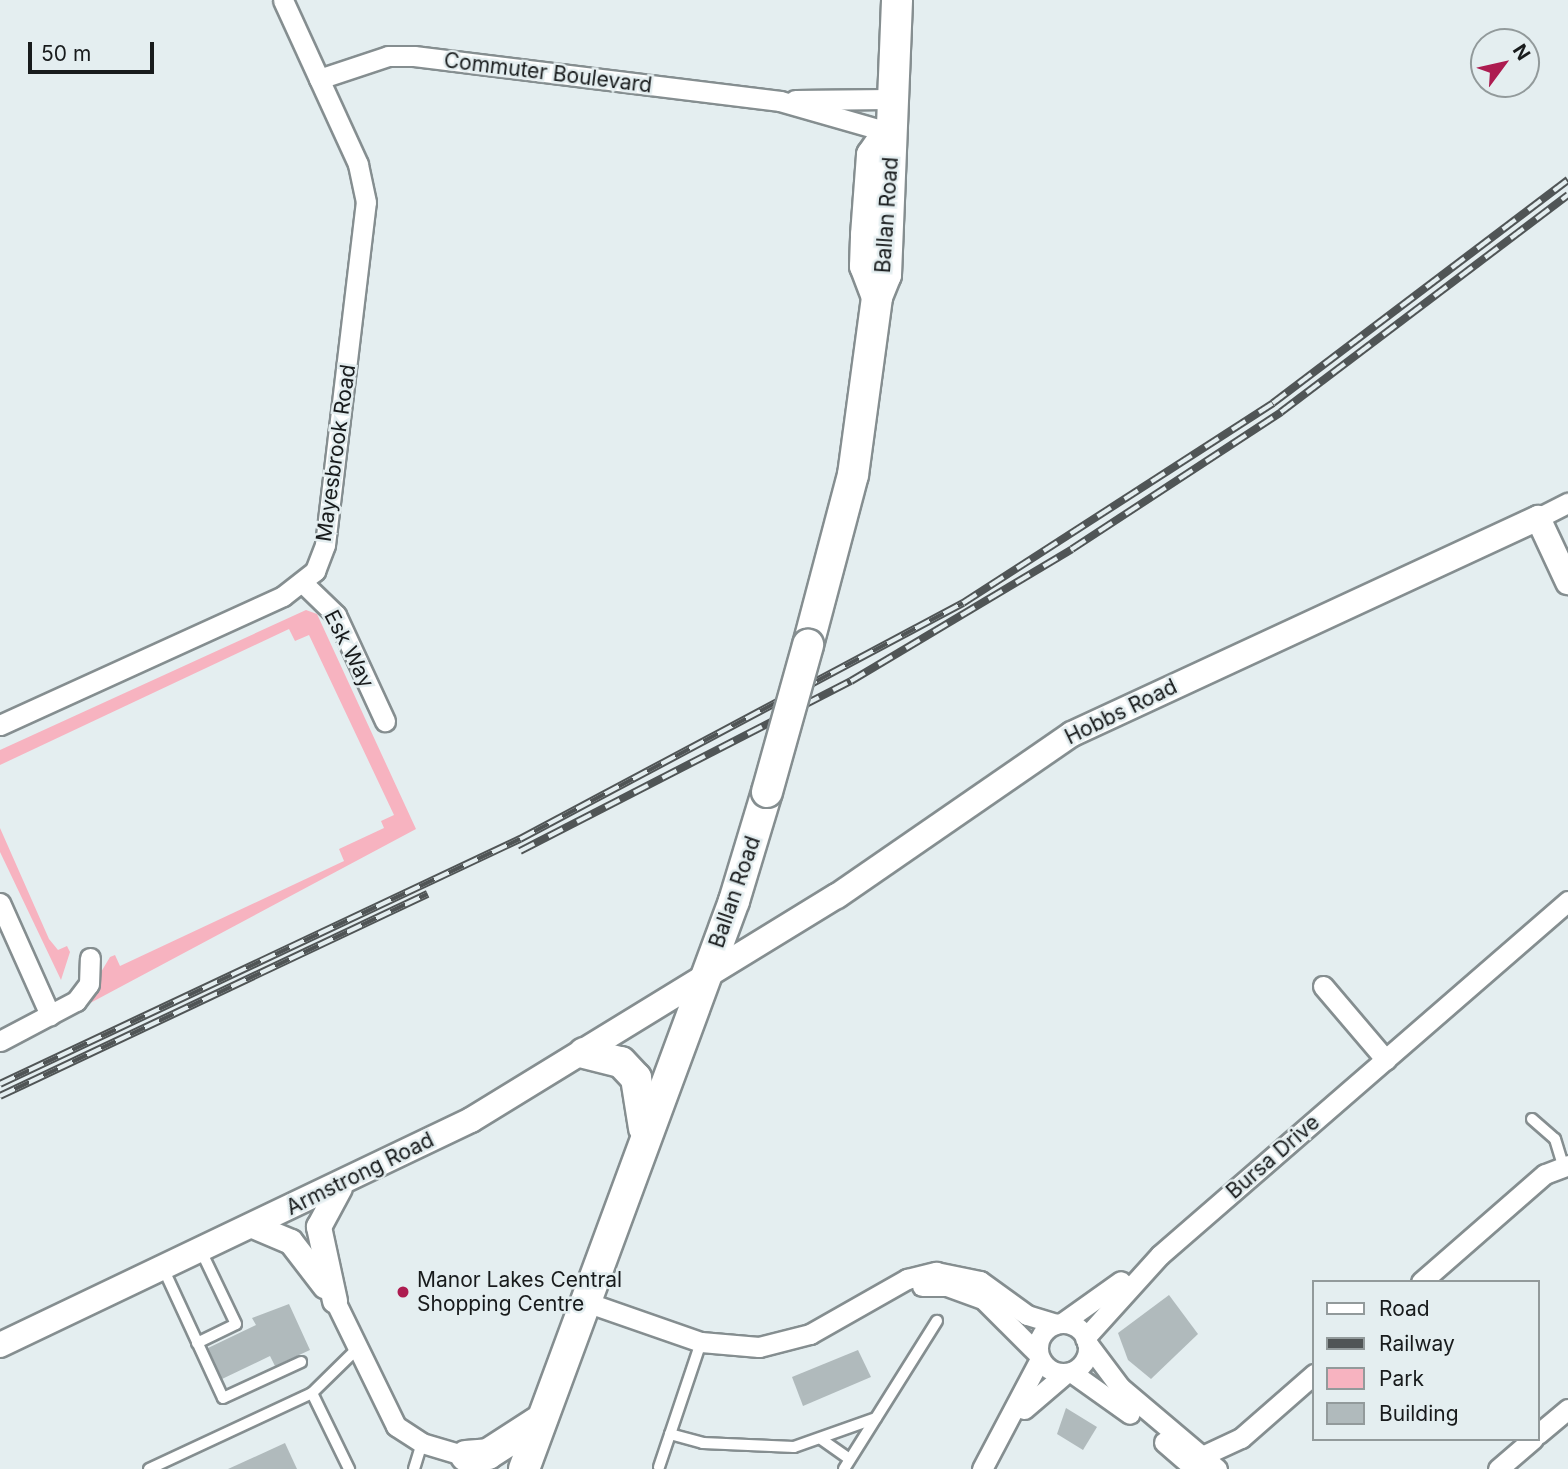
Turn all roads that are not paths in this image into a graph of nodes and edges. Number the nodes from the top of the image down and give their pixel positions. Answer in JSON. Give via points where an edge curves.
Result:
{"nodes":[{"id":1,"x":284,"y":0,"type":"edge"},
{"id":2,"x":897,"y":0,"type":"edge"},
{"id":3,"x":319,"y":79,"type":"junction"},
{"id":4,"x":890,"y":99,"type":"junction"},
{"id":5,"x":780,"y":101,"type":"junction"},
{"id":6,"x":888,"y":132,"type":"junction"},
{"id":7,"x":1568,"y":503,"type":"edge"},
{"id":8,"x":1538,"y":518,"type":"junction"},
{"id":9,"x":1568,"y":582,"type":"edge"},
{"id":10,"x":304,"y":585,"type":"junction"},
{"id":11,"x":385,"y":721,"type":"dead end"},
{"id":12,"x":0,"y":725,"type":"edge"},
{"id":13,"x":1568,"y":901,"type":"edge"},
{"id":14,"x":0,"y":903,"type":"edge"},
{"id":15,"x":90,"y":958,"type":"dead end"},
{"id":16,"x":706,"y":977,"type":"junction"},
{"id":17,"x":1323,"y":986,"type":"dead end"},
{"id":18,"x":50,"y":1015,"type":"junction"},
{"id":19,"x":0,"y":1041,"type":"edge"},
{"id":20,"x":584,"y":1053,"type":"junction"},
{"id":21,"x":1386,"y":1059,"type":"junction"},
{"id":22,"x":1532,"y":1119,"type":"dead end"},
{"id":23,"x":645,"y":1139,"type":"junction"},
{"id":24,"x":1566,"y":1165,"type":"edge"},
{"id":25,"x":342,"y":1185,"type":"junction"},
{"id":26,"x":253,"y":1226,"type":"junction"},
{"id":27,"x":201,"y":1250,"type":"junction"},
{"id":28,"x":1160,"y":1255,"type":"junction"},
{"id":29,"x":163,"y":1268,"type":"junction"},
{"id":30,"x":1423,"y":1280,"type":"edge"},
{"id":31,"x":890,"y":1290,"type":"junction"},
{"id":32,"x":335,"y":1301,"type":"junction"},
{"id":33,"x":583,"y":1301,"type":"junction"},
{"id":34,"x":937,"y":1321,"type":"dead end"},
{"id":35,"x":1059,"y":1324,"type":"junction"},
{"id":36,"x":1086,"y":1340,"type":"junction"},
{"id":37,"x":701,"y":1342,"type":"junction"},
{"id":38,"x":197,"y":1343,"type":"junction"},
{"id":39,"x":0,"y":1345,"type":"edge"},
{"id":40,"x":357,"y":1349,"type":"junction"},
{"id":41,"x":1039,"y":1356,"type":"junction"},
{"id":42,"x":300,"y":1362,"type":"dead end"},
{"id":43,"x":1068,"y":1373,"type":"junction"},
{"id":44,"x":1312,"y":1376,"type":"edge"},
{"id":45,"x":312,"y":1393,"type":"junction"},
{"id":46,"x":1568,"y":1409,"type":"edge"},
{"id":47,"x":1014,"y":1417,"type":"junction"},
{"id":48,"x":876,"y":1418,"type":"junction"},
{"id":49,"x":541,"y":1420,"type":"junction"},
{"id":50,"x":1540,"y":1432,"type":"edge"},
{"id":51,"x":670,"y":1434,"type":"junction"},
{"id":52,"x":1241,"y":1438,"type":"junction"},
{"id":53,"x":821,"y":1439,"type":"junction"},
{"id":54,"x":1531,"y":1441,"type":"edge"},
{"id":55,"x":422,"y":1443,"type":"junction"},
{"id":56,"x":850,"y":1459,"type":"junction"},
{"id":57,"x":476,"y":1462,"type":"edge"},
{"id":58,"x":1198,"y":1463,"type":"edge"},
{"id":59,"x":659,"y":1467,"type":"dead end"},
{"id":60,"x":149,"y":1469,"type":"edge"},
{"id":61,"x":349,"y":1469,"type":"edge"},
{"id":62,"x":414,"y":1469,"type":"edge"},
{"id":63,"x":524,"y":1469,"type":"edge"},
{"id":64,"x":844,"y":1469,"type":"edge"},
{"id":65,"x":982,"y":1469,"type":"edge"},
{"id":66,"x":1217,"y":1469,"type":"edge"},
{"id":67,"x":1228,"y":1469,"type":"edge"},
{"id":68,"x":1498,"y":1469,"type":"edge"}],
"edges":[{"from":1,"to":3,"type":"street","name":"Mayesbrook Road"},
{"from":2,"to":4,"type":"main road","name":"Ballan Road"},
{"from":3,"to":5,"type":"street","name":"Commuter Boulevard","via":[[363,61],[414,56]]},
{"from":3,"to":10,"type":"street","name":"Mayesbrook Road","via":[[364,181],[367,227],[325,545]]},
{"from":4,"to":5,"type":"street","name":"Commuter Boulevard"},
{"from":4,"to":6,"type":"main road","name":"Ballan Road"},
{"from":5,"to":6,"type":"street","name":"Commuter Boulevard"},
{"from":6,"to":16,"type":"main road","name":"Ballan Road","bridge":true,"via":[[872,155],[864,266],[877,297],[853,475],[767,792]]},
{"from":7,"to":8,"type":"street","name":"Hobbs Road"},
{"from":8,"to":9,"type":"street"},
{"from":8,"to":16,"type":"street","name":"Hobbs Road","via":[[1072,734],[878,869]]},
{"from":10,"to":11,"type":"street","name":"Esk Way","via":[[337,615]]},
{"from":10,"to":12,"type":"street"},
{"from":13,"to":21,"type":"street","name":"Bursa Drive"},
{"from":14,"to":18,"type":"street"},
{"from":15,"to":18,"type":"street","via":[[84,993]]},
{"from":16,"to":20,"type":"street","name":"Armstrong Road"},
{"from":16,"to":23,"type":"main road","name":"Ballan Road"},
{"from":17,"to":21,"type":"street"},
{"from":18,"to":19,"type":"street"},
{"from":20,"to":23,"type":"main road","via":[[621,1062],[636,1078]]},
{"from":20,"to":25,"type":"street","name":"Armstrong Road","via":[[471,1120]]},
{"from":21,"to":28,"type":"street","name":"Bursa Drive"},
{"from":22,"to":24,"type":"lane","via":[[1555,1139]]},
{"from":23,"to":33,"type":"main road","name":"Ballan Road"},
{"from":24,"to":30,"type":"street"},
{"from":25,"to":26,"type":"street","name":"Armstrong Road"},
{"from":25,"to":32,"type":"street","via":[[319,1227]]},
{"from":26,"to":27,"type":"street","name":"Armstrong Road"},
{"from":26,"to":32,"type":"street","via":[[291,1242]]},
{"from":27,"to":29,"type":"street","name":"Armstrong Road"},
{"from":27,"to":38,"type":"lane","via":[[236,1324]]},
{"from":28,"to":35,"type":"street","name":"Bursa Drive"},
{"from":28,"to":36,"type":"street","name":"Bursa Drive"},
{"from":29,"to":38,"type":"lane"},
{"from":29,"to":39,"type":"street","name":"Armstrong Road"},
{"from":31,"to":35,"type":"street","via":[[919,1274],[959,1274],[1027,1315]]},
{"from":31,"to":37,"type":"street","via":[[791,1341],[759,1347]]},
{"from":31,"to":41,"type":"street","via":[[927,1285],[965,1291],[998,1310]]},
{"from":32,"to":40,"type":"street"},
{"from":33,"to":37,"type":"street"},
{"from":33,"to":49,"type":"main road","name":"Ballan Road"},
{"from":34,"to":48,"type":"lane"},
{"from":35,"to":36,"type":"street"},
{"from":35,"to":41,"type":"street","via":[[1044,1332]]},
{"from":36,"to":43,"type":"street","via":[[1086,1358]]},
{"from":36,"to":58,"type":"street","via":[[1120,1387]]},
{"from":37,"to":51,"type":"lane"},
{"from":38,"to":42,"type":"lane","via":[[223,1398]]},
{"from":40,"to":45,"type":"lane"},
{"from":40,"to":55,"type":"street","via":[[396,1426]]},
{"from":41,"to":43,"type":"street"},
{"from":41,"to":47,"type":"street"},
{"from":43,"to":47,"type":"street"},
{"from":43,"to":58,"type":"street","via":[[1114,1399]]},
{"from":44,"to":52,"type":"street"},
{"from":45,"to":60,"type":"lane"},
{"from":45,"to":61,"type":"lane"},
{"from":46,"to":50,"type":"street"},
{"from":47,"to":65,"type":"street"},
{"from":48,"to":53,"type":"lane"},
{"from":48,"to":56,"type":"lane"},
{"from":49,"to":57,"type":"main road"},
{"from":49,"to":63,"type":"main road","name":"Ballan Road"},
{"from":51,"to":53,"type":"lane","via":[[703,1443],[794,1447]]},
{"from":51,"to":59,"type":"lane"},
{"from":52,"to":58,"type":"street"},
{"from":52,"to":67,"type":"street"},
{"from":53,"to":56,"type":"lane"},
{"from":54,"to":68,"type":"street"},
{"from":55,"to":57,"type":"street"},
{"from":55,"to":62,"type":"lane"},
{"from":56,"to":64,"type":"lane"},
{"from":58,"to":66,"type":"street"}]}
